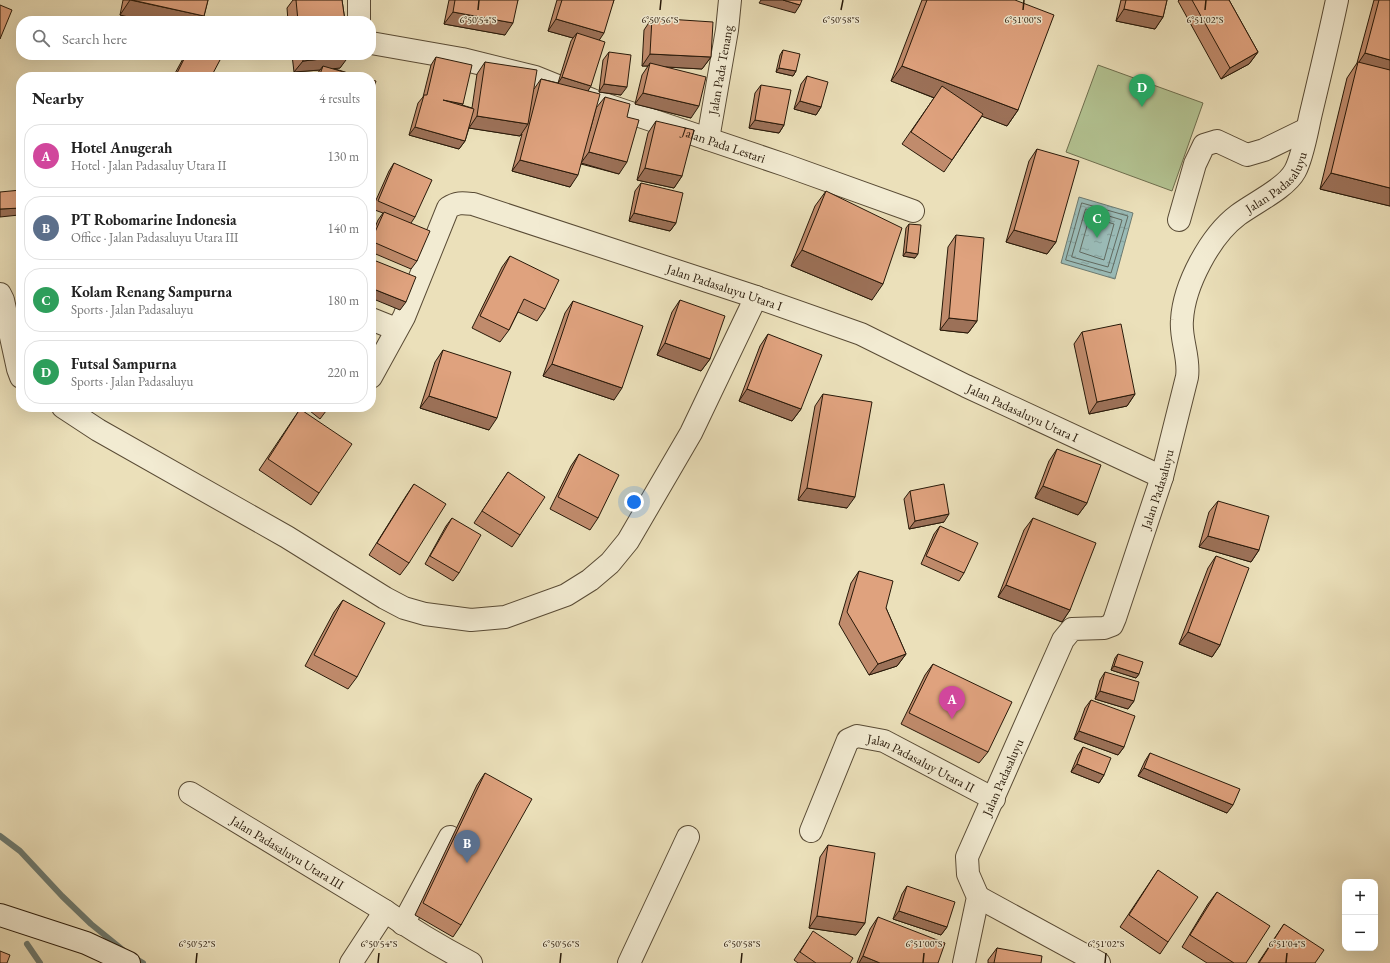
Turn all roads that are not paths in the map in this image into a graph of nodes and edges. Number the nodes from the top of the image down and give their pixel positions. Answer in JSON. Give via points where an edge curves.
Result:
{"nodes":[{"id":1,"x":359,"y":0,"type":"edge"},
{"id":2,"x":730,"y":0,"type":"edge"},
{"id":3,"x":1338,"y":0,"type":"edge"},
{"id":4,"x":359,"y":16,"type":"edge"},
{"id":5,"x":376,"y":44,"type":"edge"},
{"id":6,"x":1308,"y":129,"type":"junction"},
{"id":7,"x":708,"y":139,"type":"junction"},
{"id":8,"x":913,"y":211,"type":"dead end"},
{"id":9,"x":1179,"y":220,"type":"dead end"},
{"id":10,"x":0,"y":294,"type":"edge"},
{"id":11,"x":756,"y":297,"type":"junction"},
{"id":12,"x":376,"y":321,"type":"edge"},
{"id":13,"x":396,"y":329,"type":"junction"},
{"id":14,"x":16,"y":360,"type":"edge"},
{"id":15,"x":376,"y":367,"type":"edge"},
{"id":16,"x":71,"y":412,"type":"edge"},
{"id":17,"x":1162,"y":477,"type":"junction"},
{"id":18,"x":190,"y":793,"type":"dead end"},
{"id":19,"x":994,"y":799,"type":"junction"},
{"id":20,"x":811,"y":831,"type":"dead end"},
{"id":21,"x":450,"y":836,"type":"dead end"},
{"id":22,"x":688,"y":837,"type":"dead end"},
{"id":23,"x":978,"y":897,"type":"junction"},
{"id":24,"x":385,"y":911,"type":"junction"},
{"id":25,"x":0,"y":914,"type":"edge"},
{"id":26,"x":403,"y":924,"type":"junction"},
{"id":27,"x":128,"y":963,"type":"edge"},
{"id":28,"x":351,"y":963,"type":"edge"},
{"id":29,"x":471,"y":963,"type":"edge"},
{"id":30,"x":629,"y":963,"type":"edge"},
{"id":31,"x":964,"y":963,"type":"edge"},
{"id":32,"x":1099,"y":963,"type":"edge"}],
"edges":[{"from":1,"to":4,"type":"street"},
{"from":2,"to":7,"type":"street","name":"Jalan Pada Tenang"},
{"from":3,"to":6,"type":"street","name":"Jalan Padasaluyu"},
{"from":5,"to":7,"type":"street","name":"Jalan Pada Lestari","via":[[462,59],[535,77],[592,100]]},
{"from":6,"to":9,"type":"street","via":[[1264,150],[1247,155],[1217,141],[1204,145],[1195,164]]},
{"from":6,"to":17,"type":"street","name":"Jalan Padasaluyu","via":[[1292,177],[1236,216],[1216,235],[1191,282],[1182,320],[1188,370]]},
{"from":7,"to":8,"type":"street","name":"Jalan Pada Lestari"},
{"from":10,"to":14,"type":"street"},
{"from":11,"to":13,"type":"street","name":"Jalan Padasaluyu Utara I","via":[[473,204],[456,203],[448,208],[404,317]]},
{"from":11,"to":16,"type":"street","via":[[691,433],[628,541],[610,563],[566,596],[505,618],[470,620],[425,614],[404,608]]},
{"from":11,"to":17,"type":"street","name":"Jalan Padasaluyu Utara I","via":[[861,334]]},
{"from":12,"to":13,"type":"street"},
{"from":13,"to":15,"type":"street","name":"Jalan Padasaluyu Utara I"},
{"from":17,"to":19,"type":"street","name":"Jalan Padasaluyu","via":[[1116,618],[1112,625],[1104,628],[1072,629],[1063,640]]},
{"from":18,"to":24,"type":"street","name":"Jalan Padasaluyu Utara III"},
{"from":19,"to":20,"type":"street","name":"Jalan Padasaluy Utara II","via":[[884,741],[856,736],[848,740]]},
{"from":19,"to":23,"type":"street","name":"Jalan Padasaluyu","via":[[967,856],[968,874]]},
{"from":21,"to":26,"type":"street"},
{"from":22,"to":30,"type":"street"},
{"from":23,"to":31,"type":"street"},
{"from":23,"to":32,"type":"street"},
{"from":24,"to":26,"type":"street","name":"Jalan Padasaluyu Utara III"},
{"from":24,"to":28,"type":"street"},
{"from":25,"to":27,"type":"street","via":[[86,943]]},
{"from":26,"to":29,"type":"street","name":"Jalan Padasaluyu Utara III"}]}
